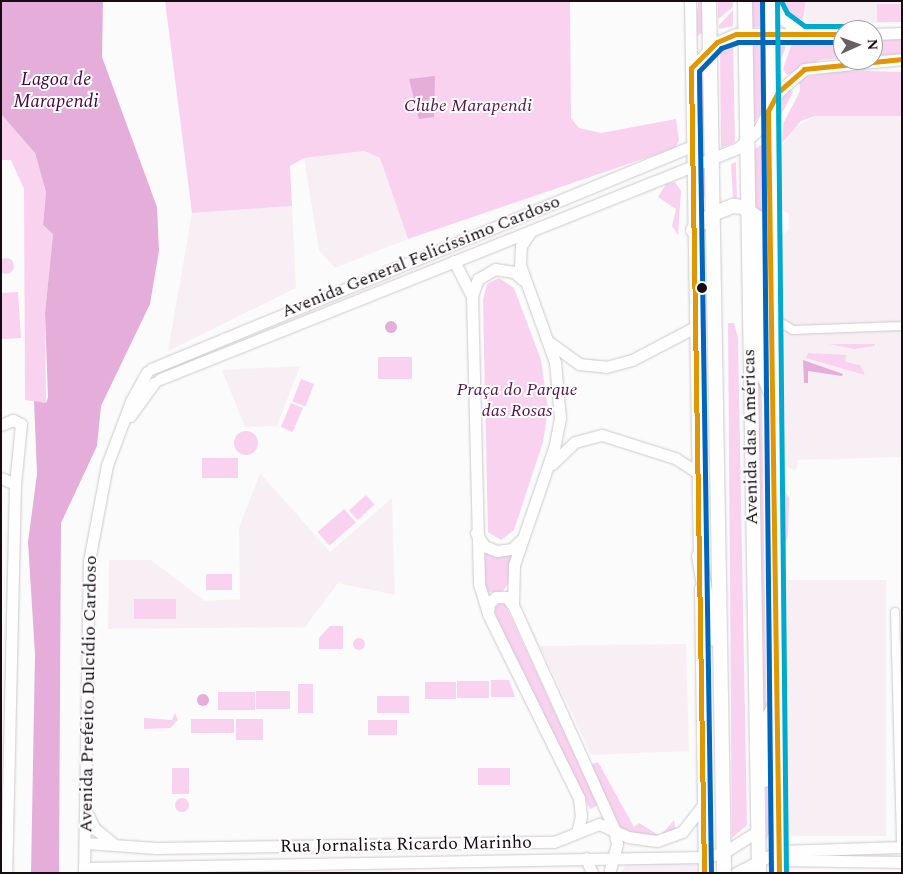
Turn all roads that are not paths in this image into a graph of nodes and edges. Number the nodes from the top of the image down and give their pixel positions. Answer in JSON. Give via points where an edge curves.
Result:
{"nodes":[{"id":1,"x":690,"y":1,"type":"edge"},
{"id":2,"x":709,"y":1,"type":"edge"},
{"id":3,"x":745,"y":1,"type":"edge"},
{"id":4,"x":771,"y":1,"type":"edge"},
{"id":5,"x":745,"y":33,"type":"junction"},
{"id":6,"x":768,"y":33,"type":"junction"},
{"id":7,"x":902,"y":33,"type":"edge"},
{"id":8,"x":803,"y":34,"type":"junction"},
{"id":9,"x":833,"y":34,"type":"edge"},
{"id":10,"x":883,"y":34,"type":"edge"},
{"id":11,"x":710,"y":50,"type":"junction"},
{"id":12,"x":902,"y":59,"type":"edge"},
{"id":13,"x":691,"y":68,"type":"junction"},
{"id":14,"x":768,"y":111,"type":"junction"},
{"id":15,"x":747,"y":141,"type":"junction"},
{"id":16,"x":692,"y":146,"type":"junction"},
{"id":17,"x":712,"y":158,"type":"junction"},
{"id":18,"x":692,"y":166,"type":"junction"},
{"id":19,"x":546,"y":207,"type":"junction"},
{"id":20,"x":748,"y":210,"type":"junction"},
{"id":21,"x":713,"y":214,"type":"junction"},
{"id":22,"x":553,"y":221,"type":"junction"},
{"id":23,"x":532,"y":230,"type":"junction"},
{"id":24,"x":693,"y":230,"type":"junction"},
{"id":25,"x":454,"y":261,"type":"junction"},
{"id":26,"x":402,"y":264,"type":"junction"},
{"id":27,"x":407,"y":280,"type":"junction"},
{"id":28,"x":523,"y":280,"type":"junction"},
{"id":29,"x":771,"y":293,"type":"junction"},
{"id":30,"x":472,"y":296,"type":"junction"},
{"id":31,"x":303,"y":305,"type":"junction"},
{"id":32,"x":310,"y":319,"type":"junction"},
{"id":33,"x":902,"y":326,"type":"edge"},
{"id":34,"x":695,"y":327,"type":"junction"},
{"id":35,"x":242,"y":330,"type":"junction"},
{"id":36,"x":549,"y":342,"type":"junction"},
{"id":37,"x":250,"y":343,"type":"junction"},
{"id":38,"x":149,"y":370,"type":"junction"},
{"id":39,"x":157,"y":380,"type":"junction"},
{"id":40,"x":772,"y":396,"type":"junction"},
{"id":41,"x":1,"y":424,"type":"edge"},
{"id":42,"x":122,"y":430,"type":"junction"},
{"id":43,"x":547,"y":469,"type":"junction"},
{"id":44,"x":698,"y":473,"type":"junction"},
{"id":45,"x":1,"y":478,"type":"edge"},
{"id":46,"x":15,"y":484,"type":"junction"},
{"id":47,"x":475,"y":532,"type":"junction"},
{"id":48,"x":521,"y":540,"type":"junction"},
{"id":49,"x":699,"y":556,"type":"junction"},
{"id":50,"x":512,"y":605,"type":"junction"},
{"id":51,"x":895,"y":612,"type":"dead end"},
{"id":52,"x":488,"y":614,"type":"junction"},
{"id":53,"x":721,"y":674,"type":"junction"},
{"id":54,"x":777,"y":701,"type":"junction"},
{"id":55,"x":583,"y":765,"type":"junction"},
{"id":56,"x":566,"y":772,"type":"junction"},
{"id":57,"x":702,"y":804,"type":"junction"},
{"id":58,"x":86,"y":812,"type":"junction"},
{"id":59,"x":758,"y":827,"type":"junction"},
{"id":60,"x":614,"y":829,"type":"junction"},
{"id":61,"x":577,"y":833,"type":"junction"},
{"id":62,"x":86,"y":843,"type":"junction"},
{"id":63,"x":484,"y":844,"type":"junction"},
{"id":64,"x":898,"y":846,"type":"edge"},
{"id":65,"x":119,"y":847,"type":"junction"},
{"id":66,"x":240,"y":847,"type":"junction"},
{"id":67,"x":357,"y":847,"type":"junction"},
{"id":68,"x":156,"y":848,"type":"junction"},
{"id":69,"x":723,"y":853,"type":"junction"},
{"id":70,"x":814,"y":855,"type":"junction"},
{"id":71,"x":779,"y":856,"type":"junction"},
{"id":72,"x":704,"y":857,"type":"junction"},
{"id":73,"x":586,"y":858,"type":"junction"},
{"id":74,"x":612,"y":858,"type":"junction"},
{"id":75,"x":759,"y":858,"type":"junction"},
{"id":76,"x":483,"y":859,"type":"junction"},
{"id":77,"x":357,"y":861,"type":"junction"},
{"id":78,"x":240,"y":862,"type":"junction"},
{"id":79,"x":898,"y":864,"type":"edge"},
{"id":80,"x":118,"y":865,"type":"junction"},
{"id":81,"x":156,"y":865,"type":"junction"},
{"id":82,"x":84,"y":870,"type":"edge"},
{"id":83,"x":6,"y":873,"type":"edge"},
{"id":84,"x":106,"y":873,"type":"edge"},
{"id":85,"x":592,"y":873,"type":"edge"},
{"id":86,"x":609,"y":873,"type":"edge"},
{"id":87,"x":704,"y":873,"type":"edge"},
{"id":88,"x":724,"y":873,"type":"edge"},
{"id":89,"x":736,"y":873,"type":"edge"},
{"id":90,"x":759,"y":873,"type":"edge"},
{"id":91,"x":779,"y":873,"type":"edge"}],
"edges":[{"from":1,"to":13,"type":"street"},
{"from":2,"to":11,"type":"highway","name":"Avenida das Américas"},
{"from":3,"to":5,"type":"highway","name":"Avenida das Américas"},
{"from":4,"to":6,"type":"street","name":"Avenida das Américas"},
{"from":4,"to":8,"type":"street","via":[[781,18]]},
{"from":5,"to":6,"type":"street"},
{"from":5,"to":11,"type":"street","via":[[727,36]]},
{"from":5,"to":15,"type":"highway","name":"Avenida das Américas"},
{"from":6,"to":8,"type":"street"},
{"from":6,"to":14,"type":"street","name":"Avenida das Américas"},
{"from":7,"to":10,"type":"street"},
{"from":8,"to":9,"type":"street"},
{"from":11,"to":13,"type":"street"},
{"from":11,"to":17,"type":"highway","name":"Avenida das Américas"},
{"from":12,"to":14,"type":"street","via":[[804,69],[778,92]]},
{"from":13,"to":16,"type":"street"},
{"from":14,"to":15,"type":"street"},
{"from":14,"to":29,"type":"street","name":"Avenida das Américas"},
{"from":15,"to":17,"type":"street","name":"Avenida General Felicíssimo Cardoso"},
{"from":15,"to":20,"type":"highway","name":"Avenida das Américas"},
{"from":16,"to":18,"type":"street"},
{"from":16,"to":19,"type":"street","name":"Avenida General Felicíssimo Cardoso"},
{"from":17,"to":18,"type":"street","name":"Avenida General Felicíssimo Cardoso"},
{"from":17,"to":21,"type":"highway","name":"Avenida das Américas"},
{"from":18,"to":22,"type":"street","name":"Avenida General Felicíssimo Cardoso"},
{"from":18,"to":24,"type":"street"},
{"from":19,"to":22,"type":"street","via":[[555,211]]},
{"from":19,"to":26,"type":"street","name":"Avenida General Felicíssimo Cardoso"},
{"from":20,"to":21,"type":"highway","via":[[733,206]]},
{"from":20,"to":40,"type":"highway","via":[[759,222],[764,368]]},
{"from":20,"to":59,"type":"highway","name":"Avenida das Américas"},
{"from":21,"to":24,"type":"highway"},
{"from":21,"to":53,"type":"highway","name":"Avenida das Américas"},
{"from":22,"to":23,"type":"street","name":"Avenida General Felicíssimo Cardoso"},
{"from":23,"to":25,"type":"street","name":"Avenida General Felicíssimo Cardoso"},
{"from":23,"to":28,"type":"street","via":[[520,255]]},
{"from":24,"to":34,"type":"street"},
{"from":25,"to":27,"type":"street","name":"Avenida General Felicíssimo Cardoso"},
{"from":25,"to":30,"type":"street"},
{"from":26,"to":27,"type":"street","via":[[400,272]]},
{"from":26,"to":31,"type":"street","name":"Avenida General Felicíssimo Cardoso"},
{"from":27,"to":32,"type":"street","name":"Avenida General Felicíssimo Cardoso"},
{"from":28,"to":30,"type":"street","via":[[510,270],[495,268],[478,279]]},
{"from":28,"to":36,"type":"street"},
{"from":29,"to":33,"type":"street","via":[[778,304],[780,324],[793,330]]},
{"from":29,"to":40,"type":"street","name":"Avenida das Américas"},
{"from":30,"to":47,"type":"street"},
{"from":31,"to":32,"type":"street","via":[[312,310]]},
{"from":31,"to":35,"type":"street","name":"Avenida General Felicíssimo Cardoso"},
{"from":32,"to":37,"type":"street","name":"Avenida General Felicíssimo Cardoso"},
{"from":34,"to":36,"type":"street","via":[[632,360],[606,368],[579,364]]},
{"from":34,"to":44,"type":"street"},
{"from":35,"to":37,"type":"street","via":[[241,340]]},
{"from":35,"to":38,"type":"street","name":"Avenida General Felicíssimo Cardoso"},
{"from":36,"to":43,"type":"street","via":[[560,401]]},
{"from":37,"to":39,"type":"street","name":"Avenida General Felicíssimo Cardoso"},
{"from":38,"to":39,"type":"street","via":[[158,370]]},
{"from":38,"to":42,"type":"street","via":[[138,383]]},
{"from":39,"to":42,"type":"street"},
{"from":40,"to":54,"type":"street","name":"Avenida das Américas"},
{"from":41,"to":46,"type":"street","via":[[13,420],[21,424]]},
{"from":42,"to":58,"type":"street","name":"Avenida Prefeito Dulcídio Cardoso","via":[[108,465],[89,561]]},
{"from":43,"to":44,"type":"street","via":[[575,442],[602,435],[675,458]]},
{"from":43,"to":48,"type":"street"},
{"from":44,"to":49,"type":"street"},
{"from":45,"to":46,"type":"street"},
{"from":46,"to":83,"type":"street"},
{"from":47,"to":48,"type":"street","via":[[484,546],[497,551],[512,549]]},
{"from":47,"to":52,"type":"street","via":[[479,584]]},
{"from":48,"to":50,"type":"street","via":[[514,565]]},
{"from":49,"to":53,"type":"highway","via":[[714,662]]},
{"from":49,"to":57,"type":"street"},
{"from":50,"to":52,"type":"street","via":[[506,597],[496,596],[490,603]]},
{"from":50,"to":55,"type":"street"},
{"from":51,"to":64,"type":"street"},
{"from":52,"to":56,"type":"street"},
{"from":53,"to":69,"type":"highway","name":"Avenida das Américas"},
{"from":54,"to":59,"type":"highway","via":[[770,715],[764,806]]},
{"from":54,"to":71,"type":"street","name":"Avenida das Américas"},
{"from":55,"to":56,"type":"street","via":[[578,773]]},
{"from":55,"to":60,"type":"street"},
{"from":56,"to":61,"type":"street","via":[[581,808]]},
{"from":57,"to":60,"type":"street","name":"Rua Jornalista Ricardo Marinho","via":[[693,823],[666,840],[642,840]]},
{"from":57,"to":72,"type":"street"},
{"from":58,"to":62,"type":"street","name":"Avenida Prefeito Dulcídio Cardoso"},
{"from":58,"to":65,"type":"street","via":[[94,828]]},
{"from":59,"to":69,"type":"street","name":"Rua Jornalista Ricardo Marinho"},
{"from":59,"to":75,"type":"highway","name":"Avenida das Américas"},
{"from":60,"to":61,"type":"street","name":"Rua Jornalista Ricardo Marinho","via":[[599,824]]},
{"from":60,"to":74,"type":"street","via":[[617,844]]},
{"from":61,"to":63,"type":"street","name":"Rua Jornalista Ricardo Marinho","via":[[554,842]]},
{"from":62,"to":65,"type":"street","name":"Rua Jornalista Ricardo Marinho"},
{"from":62,"to":82,"type":"street","name":"Avenida Prefeito Dulcídio Cardoso"},
{"from":63,"to":67,"type":"street","name":"Rua Jornalista Ricardo Marinho"},
{"from":63,"to":76,"type":"street","via":[[479,851]]},
{"from":64,"to":70,"type":"street"},
{"from":64,"to":79,"type":"street","via":[[885,856]]},
{"from":65,"to":68,"type":"street","name":"Rua Jornalista Ricardo Marinho"},
{"from":66,"to":67,"type":"street","name":"Rua Jornalista Ricardo Marinho"},
{"from":66,"to":68,"type":"street","name":"Rua Jornalista Ricardo Marinho"},
{"from":66,"to":78,"type":"street"},
{"from":67,"to":77,"type":"street"},
{"from":68,"to":81,"type":"street"},
{"from":69,"to":72,"type":"street","name":"Rua Jornalista Ricardo Marinho"},
{"from":69,"to":88,"type":"highway","name":"Avenida das Américas"},
{"from":70,"to":71,"type":"street"},
{"from":70,"to":79,"type":"street"},
{"from":71,"to":75,"type":"street"},
{"from":71,"to":91,"type":"street","name":"Avenida das Américas"},
{"from":72,"to":74,"type":"street","name":"Rua Jornalista Ricardo Marinho"},
{"from":72,"to":87,"type":"street"},
{"from":73,"to":74,"type":"street","name":"Rua Jornalista Ricardo Marinho"},
{"from":73,"to":76,"type":"street","name":"Rua Jornalista Ricardo Marinho"},
{"from":73,"to":85,"type":"street"},
{"from":74,"to":86,"type":"street"},
{"from":75,"to":89,"type":"street"},
{"from":75,"to":90,"type":"highway","name":"Avenida das Américas"},
{"from":76,"to":77,"type":"street","name":"Rua Jornalista Ricardo Marinho"},
{"from":77,"to":78,"type":"street","name":"Rua Jornalista Ricardo Marinho"},
{"from":78,"to":81,"type":"street","name":"Rua Jornalista Ricardo Marinho"},
{"from":80,"to":81,"type":"street","name":"Rua Jornalista Ricardo Marinho"},
{"from":80,"to":82,"type":"street","name":"Rua Jornalista Ricardo Marinho"},
{"from":80,"to":84,"type":"street"}]}
